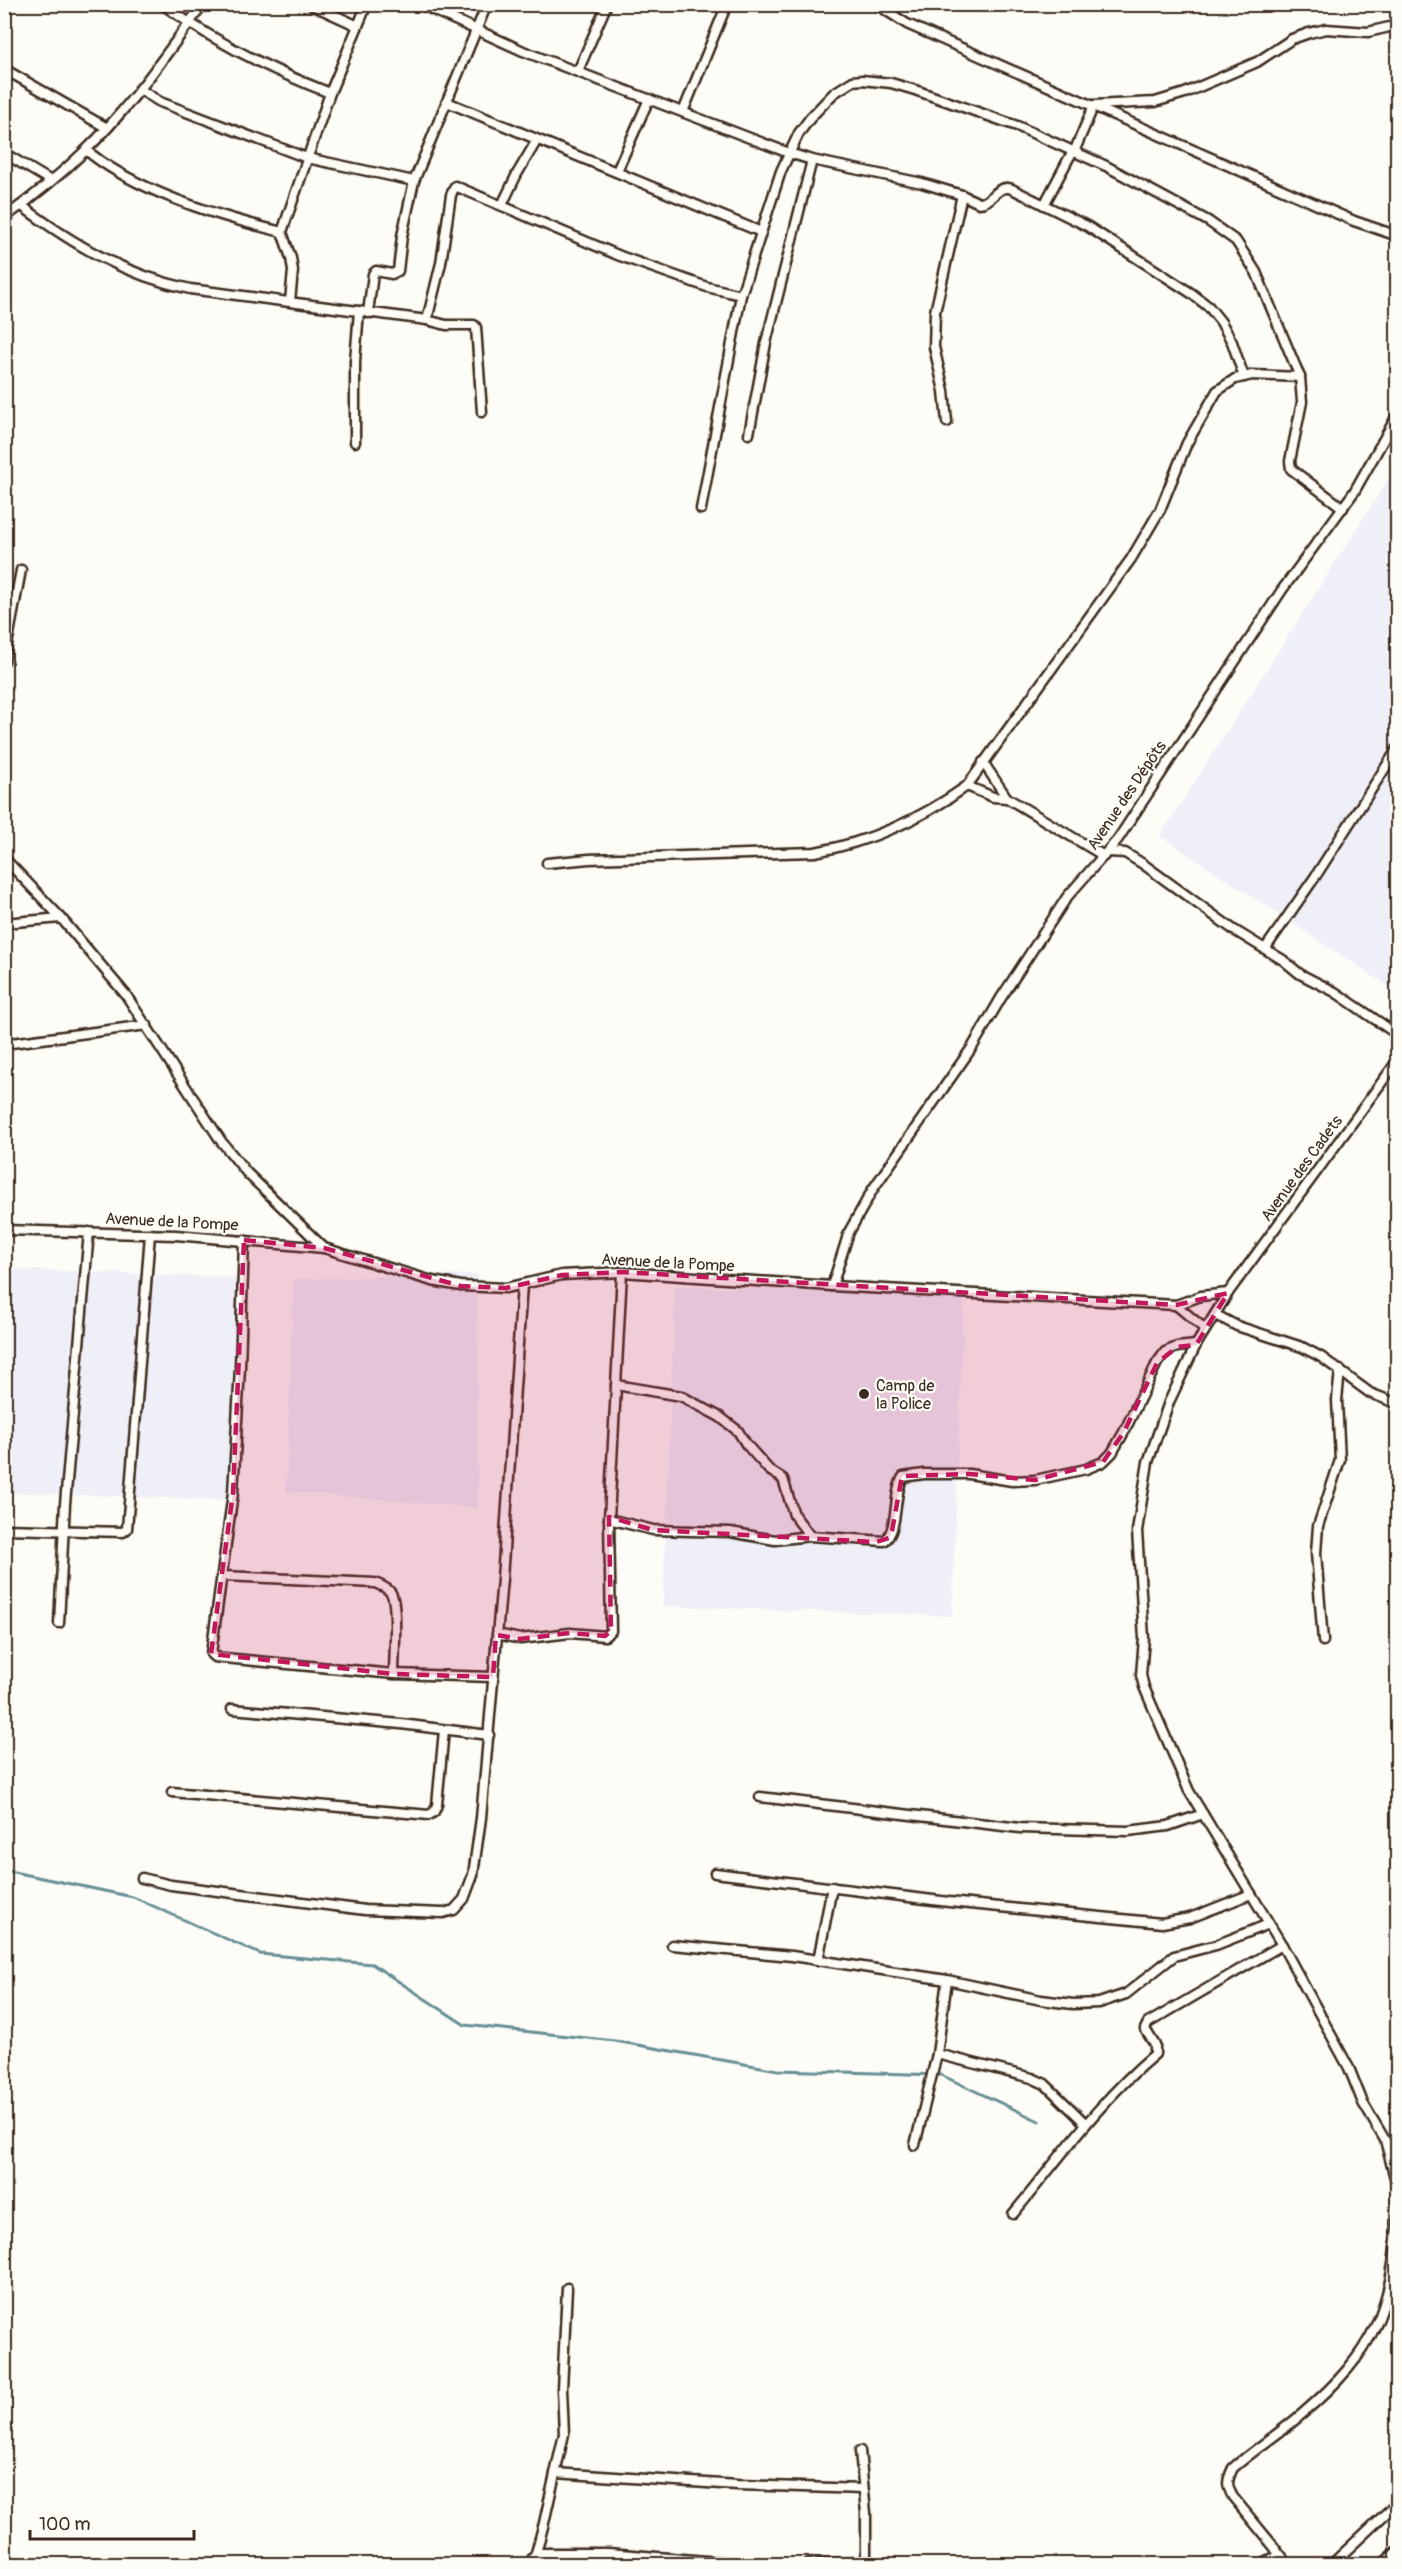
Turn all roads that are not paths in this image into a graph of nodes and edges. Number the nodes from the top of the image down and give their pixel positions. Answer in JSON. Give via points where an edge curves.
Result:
{"nodes":[{"id":1,"x":162,"y":4,"type":"edge"},
{"id":2,"x":202,"y":4,"type":"edge"},
{"id":3,"x":310,"y":4,"type":"edge"},
{"id":4,"x":367,"y":4,"type":"edge"},
{"id":5,"x":420,"y":4,"type":"edge"},
{"id":6,"x":487,"y":4,"type":"edge"},
{"id":7,"x":607,"y":4,"type":"edge"},
{"id":8,"x":727,"y":4,"type":"edge"},
{"id":9,"x":876,"y":4,"type":"edge"},
{"id":10,"x":189,"y":23,"type":"junction"},
{"id":11,"x":1398,"y":25,"type":"edge"},
{"id":12,"x":358,"y":26,"type":"junction"},
{"id":13,"x":476,"y":30,"type":"junction"},
{"id":14,"x":4,"y":69,"type":"edge"},
{"id":15,"x":578,"y":71,"type":"junction"},
{"id":16,"x":139,"y":89,"type":"junction"},
{"id":17,"x":330,"y":93,"type":"junction"},
{"id":18,"x":649,"y":99,"type":"junction"},
{"id":19,"x":447,"y":102,"type":"junction"},
{"id":20,"x":1094,"y":105,"type":"junction"},
{"id":21,"x":683,"y":112,"type":"junction"},
{"id":22,"x":107,"y":128,"type":"junction"},
{"id":23,"x":537,"y":140,"type":"junction"},
{"id":24,"x":86,"y":150,"type":"junction"},
{"id":25,"x":1074,"y":152,"type":"junction"},
{"id":26,"x":4,"y":153,"type":"edge"},
{"id":27,"x":789,"y":153,"type":"junction"},
{"id":28,"x":307,"y":158,"type":"junction"},
{"id":29,"x":812,"y":160,"type":"junction"},
{"id":30,"x":617,"y":171,"type":"junction"},
{"id":31,"x":51,"y":181,"type":"junction"},
{"id":32,"x":414,"y":181,"type":"junction"},
{"id":33,"x":962,"y":195,"type":"junction"},
{"id":34,"x":502,"y":205,"type":"junction"},
{"id":35,"x":1044,"y":205,"type":"junction"},
{"id":36,"x":22,"y":206,"type":"junction"},
{"id":37,"x":4,"y":218,"type":"edge"},
{"id":38,"x":282,"y":232,"type":"junction"},
{"id":39,"x":760,"y":232,"type":"junction"},
{"id":40,"x":1398,"y":236,"type":"edge"},
{"id":41,"x":741,"y":295,"type":"junction"},
{"id":42,"x":290,"y":301,"type":"junction"},
{"id":43,"x":363,"y":312,"type":"junction"},
{"id":44,"x":427,"y":320,"type":"junction"},
{"id":45,"x":1244,"y":377,"type":"junction"},
{"id":46,"x":1300,"y":377,"type":"junction"},
{"id":47,"x":482,"y":412,"type":"dead end"},
{"id":48,"x":1398,"y":414,"type":"edge"},
{"id":49,"x":947,"y":422,"type":"dead end"},
{"id":50,"x":749,"y":434,"type":"dead end"},
{"id":51,"x":355,"y":442,"type":"dead end"},
{"id":52,"x":701,"y":508,"type":"dead end"},
{"id":53,"x":1343,"y":508,"type":"junction"},
{"id":54,"x":21,"y":570,"type":"dead end"},
{"id":55,"x":4,"y":661,"type":"edge"},
{"id":56,"x":1398,"y":748,"type":"edge"},
{"id":57,"x":983,"y":762,"type":"junction"},
{"id":58,"x":967,"y":786,"type":"junction"},
{"id":59,"x":1007,"y":798,"type":"junction"},
{"id":60,"x":1118,"y":839,"type":"junction"},
{"id":61,"x":1125,"y":853,"type":"junction"},
{"id":62,"x":1106,"y":854,"type":"junction"},
{"id":63,"x":4,"y":858,"type":"edge"},
{"id":64,"x":547,"y":863,"type":"dead end"},
{"id":65,"x":61,"y":918,"type":"junction"},
{"id":66,"x":4,"y":922,"type":"edge"},
{"id":67,"x":1265,"y":949,"type":"junction"},
{"id":68,"x":147,"y":1025,"type":"junction"},
{"id":69,"x":1398,"y":1035,"type":"edge"},
{"id":70,"x":4,"y":1044,"type":"edge"},
{"id":71,"x":1398,"y":1060,"type":"edge"},
{"id":72,"x":4,"y":1230,"type":"edge"},
{"id":73,"x":89,"y":1232,"type":"junction"},
{"id":74,"x":150,"y":1234,"type":"junction"},
{"id":75,"x":244,"y":1239,"type":"junction"},
{"id":76,"x":324,"y":1248,"type":"junction"},
{"id":77,"x":622,"y":1272,"type":"junction"},
{"id":78,"x":522,"y":1285,"type":"junction"},
{"id":79,"x":832,"y":1286,"type":"junction"},
{"id":80,"x":1228,"y":1293,"type":"junction"},
{"id":81,"x":1176,"y":1305,"type":"junction"},
{"id":82,"x":1216,"y":1315,"type":"junction"},
{"id":83,"x":1205,"y":1329,"type":"junction"},
{"id":84,"x":1196,"y":1345,"type":"junction"},
{"id":85,"x":1340,"y":1370,"type":"junction"},
{"id":86,"x":616,"y":1385,"type":"junction"},
{"id":87,"x":1398,"y":1404,"type":"edge"},
{"id":88,"x":609,"y":1519,"type":"junction"},
{"id":89,"x":4,"y":1529,"type":"edge"},
{"id":90,"x":63,"y":1532,"type":"junction"},
{"id":91,"x":810,"y":1536,"type":"junction"},
{"id":92,"x":223,"y":1576,"type":"junction"},
{"id":93,"x":59,"y":1623,"type":"dead end"},
{"id":94,"x":496,"y":1634,"type":"junction"},
{"id":95,"x":1323,"y":1641,"type":"dead end"},
{"id":96,"x":394,"y":1674,"type":"junction"},
{"id":97,"x":493,"y":1677,"type":"junction"},
{"id":98,"x":232,"y":1709,"type":"dead end"},
{"id":99,"x":444,"y":1730,"type":"junction"},
{"id":100,"x":489,"y":1736,"type":"junction"},
{"id":101,"x":172,"y":1792,"type":"dead end"},
{"id":102,"x":760,"y":1797,"type":"dead end"},
{"id":103,"x":1203,"y":1814,"type":"junction"},
{"id":104,"x":715,"y":1873,"type":"dead end"},
{"id":105,"x":142,"y":1878,"type":"dead end"},
{"id":106,"x":832,"y":1887,"type":"junction"},
{"id":107,"x":1251,"y":1894,"type":"junction"},
{"id":108,"x":1269,"y":1924,"type":"junction"},
{"id":109,"x":672,"y":1945,"type":"dead end"},
{"id":110,"x":1282,"y":1945,"type":"junction"},
{"id":111,"x":818,"y":1961,"type":"junction"},
{"id":112,"x":947,"y":1980,"type":"junction"},
{"id":113,"x":937,"y":2054,"type":"junction"},
{"id":114,"x":1085,"y":2123,"type":"junction"},
{"id":115,"x":915,"y":2145,"type":"dead end"},
{"id":116,"x":1398,"y":2209,"type":"edge"},
{"id":117,"x":1012,"y":2214,"type":"dead end"},
{"id":118,"x":1398,"y":2214,"type":"edge"},
{"id":119,"x":567,"y":2288,"type":"dead end"},
{"id":120,"x":860,"y":2451,"type":"dead end"},
{"id":121,"x":555,"y":2473,"type":"junction"},
{"id":122,"x":863,"y":2489,"type":"junction"},
{"id":123,"x":1398,"y":2502,"type":"edge"},
{"id":124,"x":536,"y":2553,"type":"junction"},
{"id":125,"x":1279,"y":2555,"type":"junction"},
{"id":126,"x":866,"y":2563,"type":"edge"},
{"id":127,"x":529,"y":2565,"type":"edge"},
{"id":128,"x":744,"y":2565,"type":"edge"},
{"id":129,"x":809,"y":2565,"type":"edge"},
{"id":130,"x":1260,"y":2565,"type":"edge"},
{"id":131,"x":1288,"y":2565,"type":"edge"},
{"id":132,"x":1332,"y":2565,"type":"edge"}],
"edges":[{"from":1,"to":10,"type":"street"},
{"from":2,"to":10,"type":"street"},
{"from":3,"to":12,"type":"street"},
{"from":4,"to":12,"type":"street"},
{"from":5,"to":13,"type":"street"},
{"from":6,"to":13,"type":"street"},
{"from":7,"to":15,"type":"street"},
{"from":8,"to":21,"type":"street"},
{"from":9,"to":20,"type":"street","via":[[907,24]]},
{"from":10,"to":16,"type":"street"},
{"from":10,"to":17,"type":"street","via":[[225,45]]},
{"from":11,"to":20,"type":"street","via":[[1368,32],[1326,29],[1309,33],[1292,39],[1257,62],[1185,93],[1155,102]]},
{"from":12,"to":17,"type":"street"},
{"from":13,"to":15,"type":"street"},
{"from":13,"to":19,"type":"street"},
{"from":14,"to":22,"type":"street"},
{"from":15,"to":18,"type":"street"},
{"from":16,"to":22,"type":"street"},
{"from":16,"to":28,"type":"street","via":[[169,105]]},
{"from":17,"to":28,"type":"street"},
{"from":18,"to":21,"type":"street"},
{"from":18,"to":30,"type":"street"},
{"from":19,"to":23,"type":"street"},
{"from":19,"to":32,"type":"street"},
{"from":20,"to":25,"type":"street"},
{"from":20,"to":40,"type":"street","via":[[1354,221]]},
{"from":21,"to":27,"type":"street"},
{"from":22,"to":24,"type":"street"},
{"from":23,"to":30,"type":"street"},
{"from":23,"to":34,"type":"street"},
{"from":24,"to":31,"type":"street"},
{"from":24,"to":38,"type":"street","via":[[137,182],[223,216]]},
{"from":25,"to":27,"type":"street","via":[[963,105],[891,83],[862,80],[834,93],[799,133]]},
{"from":25,"to":35,"type":"street"},
{"from":25,"to":46,"type":"street","via":[[1185,208],[1236,241],[1256,272]]},
{"from":26,"to":31,"type":"street"},
{"from":27,"to":29,"type":"street"},
{"from":27,"to":39,"type":"street"},
{"from":28,"to":32,"type":"street"},
{"from":28,"to":38,"type":"street"},
{"from":29,"to":33,"type":"street","via":[[894,176]]},
{"from":29,"to":50,"type":"street","via":[[766,343]]},
{"from":30,"to":39,"type":"street"},
{"from":31,"to":36,"type":"street"},
{"from":32,"to":43,"type":"street","via":[[398,271],[373,274]]},
{"from":33,"to":35,"type":"street","via":[[985,203],[1007,187]]},
{"from":33,"to":49,"type":"street","via":[[935,312],[934,347]]},
{"from":34,"to":41,"type":"street","via":[[620,256]]},
{"from":34,"to":44,"type":"street","via":[[459,186],[453,189]]},
{"from":35,"to":45,"type":"street","via":[[1086,226],[1209,307],[1232,342]]},
{"from":36,"to":37,"type":"street"},
{"from":36,"to":42,"type":"street","via":[[64,236],[140,276],[190,289]]},
{"from":38,"to":42,"type":"street","via":[[293,271]]},
{"from":39,"to":41,"type":"street"},
{"from":41,"to":52,"type":"street"},
{"from":42,"to":43,"type":"street"},
{"from":43,"to":44,"type":"street"},
{"from":43,"to":51,"type":"street","via":[[355,361]]},
{"from":44,"to":47,"type":"street","via":[[476,327]]},
{"from":45,"to":46,"type":"street"},
{"from":45,"to":57,"type":"street","via":[[1217,391],[1187,442],[1160,510],[1131,560]]},
{"from":46,"to":53,"type":"street","via":[[1301,412],[1289,465]]},
{"from":48,"to":53,"type":"street","name":"Avenue des Dépôts"},
{"from":53,"to":60,"type":"street","name":"Avenue des Dépôts","via":[[1281,590]]},
{"from":54,"to":55,"type":"street"},
{"from":56,"to":67,"type":"street"},
{"from":57,"to":58,"type":"street"},
{"from":57,"to":59,"type":"street"},
{"from":58,"to":59,"type":"street","via":[[993,797]]},
{"from":58,"to":64,"type":"street","via":[[901,825],[835,848],[792,854]]},
{"from":59,"to":62,"type":"street"},
{"from":60,"to":61,"type":"street"},
{"from":60,"to":62,"type":"street","name":"Avenue des Dépôts"},
{"from":61,"to":62,"type":"street"},
{"from":61,"to":67,"type":"street"},
{"from":62,"to":79,"type":"street","name":"Avenue des Dépôts","via":[[1067,897],[973,1046],[873,1189],[849,1232]]},
{"from":63,"to":65,"type":"street"},
{"from":65,"to":66,"type":"street"},
{"from":65,"to":68,"type":"street"},
{"from":67,"to":69,"type":"street"},
{"from":68,"to":70,"type":"street"},
{"from":68,"to":76,"type":"street","via":[[221,1141],[247,1173]]},
{"from":71,"to":80,"type":"street","name":"Avenue des Cadets"},
{"from":72,"to":73,"type":"street","name":"Avenue de la Pompe"},
{"from":73,"to":74,"type":"street","name":"Avenue de la Pompe"},
{"from":73,"to":90,"type":"street"},
{"from":74,"to":75,"type":"street","name":"Avenue de la Pompe"},
{"from":74,"to":90,"type":"street","via":[[129,1524],[123,1532]]},
{"from":75,"to":76,"type":"street","name":"Avenue de la Pompe"},
{"from":75,"to":92,"type":"street","via":[[237,1442]]},
{"from":76,"to":78,"type":"street","name":"Avenue de la Pompe","via":[[460,1287]]},
{"from":77,"to":78,"type":"street","name":"Avenue de la Pompe","via":[[562,1275]]},
{"from":77,"to":79,"type":"street","name":"Avenue de la Pompe"},
{"from":77,"to":86,"type":"street"},
{"from":78,"to":94,"type":"street"},
{"from":79,"to":81,"type":"street","name":"Avenue de la Pompe"},
{"from":80,"to":81,"type":"street","name":"Avenue de la Pompe","via":[[1201,1296]]},
{"from":80,"to":82,"type":"street","name":"Avenue des Cadets"},
{"from":81,"to":83,"type":"street"},
{"from":82,"to":83,"type":"street","name":"Avenue des Cadets"},
{"from":82,"to":85,"type":"street","via":[[1302,1347]]},
{"from":83,"to":84,"type":"street","name":"Avenue des Cadets"},
{"from":84,"to":91,"type":"street","via":[[1165,1352],[1112,1454],[1103,1462],[1035,1480],[1012,1481],[969,1474],[907,1476],[901,1480],[892,1531],[884,1541]]},
{"from":84,"to":103,"type":"street","name":"Avenue des Cadets","via":[[1156,1435],[1137,1531],[1144,1638],[1141,1675],[1177,1767]]},
{"from":85,"to":87,"type":"street","via":[[1370,1393]]},
{"from":85,"to":95,"type":"street","via":[[1340,1460],[1318,1526],[1316,1552]]},
{"from":86,"to":88,"type":"street"},
{"from":86,"to":91,"type":"street","via":[[681,1396],[732,1424],[757,1458],[783,1479],[794,1515]]},
{"from":88,"to":91,"type":"street","via":[[653,1530],[730,1532],[775,1540]]},
{"from":88,"to":94,"type":"street","via":[[611,1631],[605,1636],[570,1633],[520,1639]]},
{"from":89,"to":90,"type":"street"},
{"from":90,"to":93,"type":"street"},
{"from":92,"to":96,"type":"street","via":[[375,1583],[385,1587],[392,1595],[394,1610]]},
{"from":92,"to":96,"type":"street","via":[[212,1656]]},
{"from":94,"to":97,"type":"street"},
{"from":96,"to":97,"type":"street"},
{"from":97,"to":100,"type":"street"},
{"from":98,"to":99,"type":"street"},
{"from":99,"to":100,"type":"street"},
{"from":99,"to":101,"type":"street","via":[[437,1805],[429,1815]]},
{"from":100,"to":105,"type":"street","via":[[473,1875],[464,1899],[454,1910],[365,1910]]},
{"from":102,"to":103,"type":"street","via":[[1020,1828],[1128,1831],[1168,1826]]},
{"from":103,"to":107,"type":"street","name":"Avenue des Cadets"},
{"from":104,"to":106,"type":"street"},
{"from":106,"to":107,"type":"street","via":[[1162,1923],[1190,1918]]},
{"from":106,"to":111,"type":"street"},
{"from":107,"to":108,"type":"street","name":"Avenue des Cadets"},
{"from":108,"to":110,"type":"street","name":"Avenue des Cadets"},
{"from":108,"to":112,"type":"street","via":[[1174,1956],[1126,1994],[1099,2003],[1041,2000]]},
{"from":109,"to":111,"type":"street"},
{"from":110,"to":114,"type":"street","via":[[1148,2023],[1145,2029],[1155,2045],[1155,2054]]},
{"from":110,"to":116,"type":"street","name":"Avenue des Cadets","via":[[1384,2140],[1395,2178]]},
{"from":111,"to":112,"type":"street"},
{"from":112,"to":113,"type":"street"},
{"from":113,"to":114,"type":"street","via":[[1032,2078],[1045,2085]]},
{"from":113,"to":115,"type":"street"},
{"from":114,"to":117,"type":"street"},
{"from":118,"to":125,"type":"street","via":[[1390,2286],[1378,2323],[1355,2361],[1301,2415],[1233,2468],[1228,2479],[1227,2487],[1233,2496]]},
{"from":119,"to":121,"type":"street","via":[[564,2434]]},
{"from":120,"to":122,"type":"street"},
{"from":121,"to":122,"type":"street","via":[[727,2485]]},
{"from":121,"to":124,"type":"street"},
{"from":122,"to":126,"type":"street"},
{"from":123,"to":132,"type":"street"},
{"from":124,"to":127,"type":"street"},
{"from":124,"to":128,"type":"street","via":[[608,2553]]},
{"from":125,"to":130,"type":"street"},
{"from":125,"to":131,"type":"street"},
{"from":126,"to":129,"type":"street"}]}
